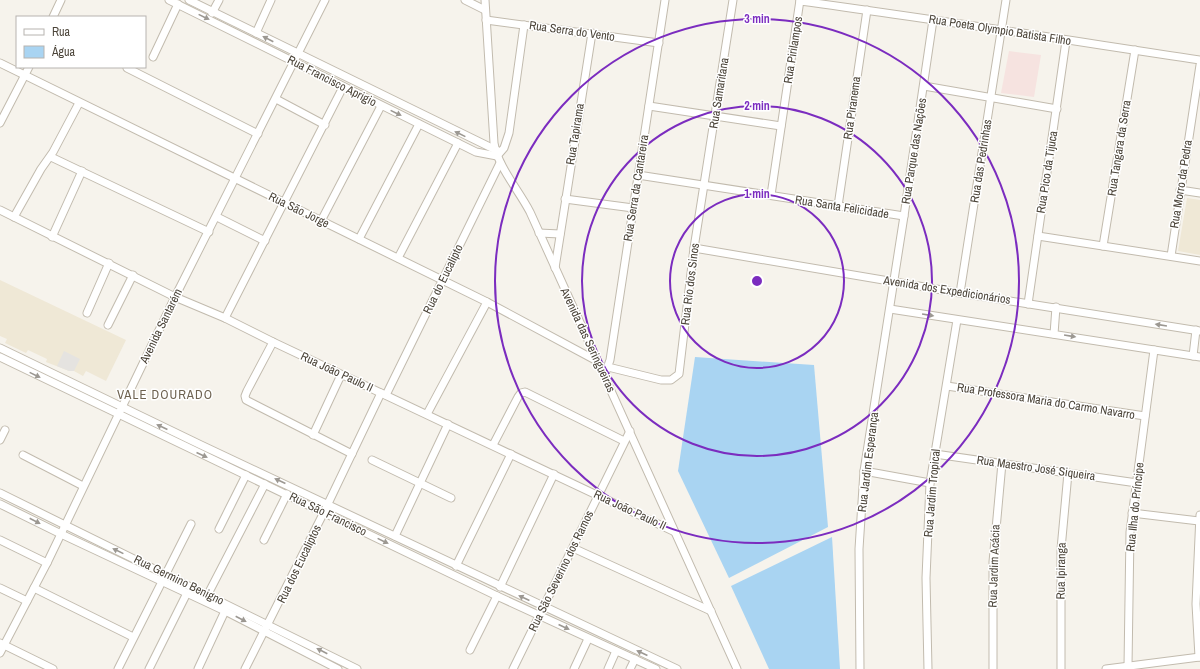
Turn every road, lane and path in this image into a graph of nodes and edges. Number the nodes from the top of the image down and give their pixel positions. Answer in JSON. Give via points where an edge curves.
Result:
{"nodes":[{"id":1,"x":61,"y":0,"type":"edge"},
{"id":2,"x":169,"y":0,"type":"edge"},
{"id":3,"x":189,"y":0,"type":"edge"},
{"id":4,"x":218,"y":0,"type":"edge"},
{"id":5,"x":271,"y":0,"type":"edge"},
{"id":6,"x":325,"y":0,"type":"edge"},
{"id":7,"x":465,"y":0,"type":"edge"},
{"id":8,"x":485,"y":0,"type":"edge"},
{"id":9,"x":665,"y":0,"type":"edge"},
{"id":10,"x":733,"y":0,"type":"edge"},
{"id":11,"x":800,"y":0,"type":"edge"},
{"id":12,"x":1006,"y":0,"type":"edge"},
{"id":13,"x":178,"y":4,"type":"junction"},
{"id":14,"x":485,"y":10,"type":"junction"},
{"id":15,"x":867,"y":10,"type":"junction"},
{"id":16,"x":212,"y":13,"type":"junction"},
{"id":17,"x":53,"y":16,"type":"edge"},
{"id":18,"x":486,"y":20,"type":"junction"},
{"id":19,"x":933,"y":20,"type":"junction"},
{"id":20,"x":524,"y":25,"type":"junction"},
{"id":21,"x":1002,"y":29,"type":"junction"},
{"id":22,"x":256,"y":33,"type":"junction"},
{"id":23,"x":592,"y":33,"type":"junction"},
{"id":24,"x":1066,"y":41,"type":"junction"},
{"id":25,"x":659,"y":43,"type":"junction"},
{"id":26,"x":1135,"y":50,"type":"junction"},
{"id":27,"x":298,"y":54,"type":"junction"},
{"id":28,"x":153,"y":57,"type":"dead end"},
{"id":29,"x":1200,"y":60,"type":"edge"},
{"id":30,"x":294,"y":62,"type":"junction"},
{"id":31,"x":0,"y":63,"type":"edge"},
{"id":32,"x":1200,"y":65,"type":"edge"},
{"id":33,"x":29,"y":68,"type":"edge"},
{"id":34,"x":127,"y":68,"type":"dead end"},
{"id":35,"x":25,"y":76,"type":"junction"},
{"id":36,"x":924,"y":86,"type":"junction"},
{"id":37,"x":343,"y":87,"type":"junction"},
{"id":38,"x":991,"y":97,"type":"junction"},
{"id":39,"x":276,"y":99,"type":"junction"},
{"id":40,"x":79,"y":103,"type":"junction"},
{"id":41,"x":381,"y":106,"type":"junction"},
{"id":42,"x":649,"y":106,"type":"junction"},
{"id":43,"x":1057,"y":109,"type":"junction"},
{"id":44,"x":716,"y":116,"type":"junction"},
{"id":45,"x":0,"y":123,"type":"edge"},
{"id":46,"x":419,"y":124,"type":"junction"},
{"id":47,"x":325,"y":125,"type":"junction"},
{"id":48,"x":781,"y":126,"type":"junction"},
{"id":49,"x":258,"y":134,"type":"junction"},
{"id":50,"x":458,"y":143,"type":"junction"},
{"id":51,"x":498,"y":155,"type":"junction"},
{"id":52,"x":50,"y":157,"type":"junction"},
{"id":53,"x":82,"y":171,"type":"junction"},
{"id":54,"x":638,"y":176,"type":"junction"},
{"id":55,"x":236,"y":179,"type":"junction"},
{"id":56,"x":704,"y":186,"type":"junction"},
{"id":57,"x":1180,"y":190,"type":"junction"},
{"id":58,"x":1200,"y":193,"type":"edge"},
{"id":59,"x":771,"y":195,"type":"junction"},
{"id":60,"x":565,"y":199,"type":"junction"},
{"id":61,"x":284,"y":203,"type":"junction"},
{"id":62,"x":838,"y":206,"type":"junction"},
{"id":63,"x":633,"y":208,"type":"junction"},
{"id":64,"x":0,"y":210,"type":"edge"},
{"id":65,"x":904,"y":216,"type":"junction"},
{"id":66,"x":14,"y":217,"type":"junction"},
{"id":67,"x":217,"y":217,"type":"junction"},
{"id":68,"x":321,"y":221,"type":"junction"},
{"id":69,"x":209,"y":232,"type":"junction"},
{"id":70,"x":539,"y":233,"type":"junction"},
{"id":71,"x":560,"y":234,"type":"junction"},
{"id":72,"x":52,"y":236,"type":"junction"},
{"id":73,"x":1038,"y":236,"type":"junction"},
{"id":74,"x":359,"y":239,"type":"junction"},
{"id":75,"x":265,"y":241,"type":"junction"},
{"id":76,"x":1103,"y":246,"type":"junction"},
{"id":77,"x":694,"y":248,"type":"junction"},
{"id":78,"x":1170,"y":256,"type":"junction"},
{"id":79,"x":398,"y":258,"type":"junction"},
{"id":80,"x":1200,"y":261,"type":"edge"},
{"id":81,"x":109,"y":263,"type":"junction"},
{"id":82,"x":555,"y":269,"type":"junction"},
{"id":83,"x":133,"y":276,"type":"junction"},
{"id":84,"x":442,"y":280,"type":"junction"},
{"id":85,"x":894,"y":281,"type":"junction"},
{"id":86,"x":960,"y":293,"type":"junction"},
{"id":87,"x":176,"y":297,"type":"junction"},
{"id":88,"x":487,"y":302,"type":"junction"},
{"id":89,"x":1028,"y":304,"type":"junction"},
{"id":90,"x":1056,"y":308,"type":"junction"},
{"id":91,"x":890,"y":309,"type":"junction"},
{"id":92,"x":87,"y":313,"type":"dead end"},
{"id":93,"x":225,"y":318,"type":"junction"},
{"id":94,"x":957,"y":320,"type":"junction"},
{"id":95,"x":108,"y":324,"type":"dead end"},
{"id":96,"x":1198,"y":330,"type":"edge"},
{"id":97,"x":1054,"y":334,"type":"junction"},
{"id":98,"x":273,"y":342,"type":"junction"},
{"id":99,"x":0,"y":348,"type":"edge"},
{"id":100,"x":1154,"y":350,"type":"junction"},
{"id":101,"x":1197,"y":356,"type":"edge"},
{"id":102,"x":0,"y":357,"type":"edge"},
{"id":103,"x":597,"y":361,"type":"junction"},
{"id":104,"x":608,"y":367,"type":"junction"},
{"id":105,"x":341,"y":375,"type":"junction"},
{"id":106,"x":604,"y":375,"type":"junction"},
{"id":107,"x":947,"y":386,"type":"junction"},
{"id":108,"x":384,"y":394,"type":"junction"},
{"id":109,"x":121,"y":407,"type":"junction"},
{"id":110,"x":117,"y":414,"type":"junction"},
{"id":111,"x":427,"y":414,"type":"junction"},
{"id":112,"x":1145,"y":416,"type":"junction"},
{"id":113,"x":448,"y":424,"type":"junction"},
{"id":114,"x":5,"y":430,"type":"dead end"},
{"id":115,"x":630,"y":431,"type":"junction"},
{"id":116,"x":313,"y":435,"type":"junction"},
{"id":117,"x":0,"y":440,"type":"edge"},
{"id":118,"x":624,"y":441,"type":"junction"},
{"id":119,"x":493,"y":445,"type":"junction"},
{"id":120,"x":352,"y":454,"type":"junction"},
{"id":121,"x":511,"y":454,"type":"junction"},
{"id":122,"x":935,"y":454,"type":"junction"},
{"id":123,"x":23,"y":455,"type":"dead end"},
{"id":124,"x":372,"y":460,"type":"dead end"},
{"id":125,"x":1002,"y":463,"type":"junction"},
{"id":126,"x":864,"y":471,"type":"junction"},
{"id":127,"x":1068,"y":473,"type":"junction"},
{"id":128,"x":554,"y":474,"type":"junction"},
{"id":129,"x":246,"y":475,"type":"junction"},
{"id":130,"x":419,"y":483,"type":"junction"},
{"id":131,"x":930,"y":483,"type":"junction"},
{"id":132,"x":1137,"y":483,"type":"junction"},
{"id":133,"x":265,"y":484,"type":"junction"},
{"id":134,"x":83,"y":486,"type":"junction"},
{"id":135,"x":0,"y":493,"type":"edge"},
{"id":136,"x":287,"y":494,"type":"junction"},
{"id":137,"x":598,"y":496,"type":"junction"},
{"id":138,"x":451,"y":498,"type":"dead end"},
{"id":139,"x":0,"y":504,"type":"edge"},
{"id":140,"x":327,"y":505,"type":"junction"},
{"id":141,"x":324,"y":512,"type":"junction"},
{"id":142,"x":1132,"y":513,"type":"junction"},
{"id":143,"x":1200,"y":518,"type":"edge"},
{"id":144,"x":191,"y":524,"type":"dead end"},
{"id":145,"x":64,"y":525,"type":"junction"},
{"id":146,"x":219,"y":530,"type":"dead end"},
{"id":147,"x":675,"y":532,"type":"junction"},
{"id":148,"x":61,"y":534,"type":"junction"},
{"id":149,"x":395,"y":536,"type":"junction"},
{"id":150,"x":0,"y":540,"type":"edge"},
{"id":151,"x":264,"y":540,"type":"dead end"},
{"id":152,"x":573,"y":548,"type":"junction"},
{"id":153,"x":47,"y":563,"type":"junction"},
{"id":154,"x":456,"y":566,"type":"junction"},
{"id":155,"x":164,"y":577,"type":"junction"},
{"id":156,"x":500,"y":587,"type":"junction"},
{"id":157,"x":0,"y":588,"type":"edge"},
{"id":158,"x":34,"y":588,"type":"junction"},
{"id":159,"x":187,"y":593,"type":"junction"},
{"id":160,"x":208,"y":594,"type":"junction"},
{"id":161,"x":497,"y":596,"type":"junction"},
{"id":162,"x":27,"y":601,"type":"junction"},
{"id":163,"x":544,"y":607,"type":"junction"},
{"id":164,"x":225,"y":611,"type":"junction"},
{"id":165,"x":711,"y":611,"type":"junction"},
{"id":166,"x":539,"y":616,"type":"junction"},
{"id":167,"x":269,"y":624,"type":"junction"},
{"id":168,"x":265,"y":631,"type":"junction"},
{"id":169,"x":133,"y":637,"type":"junction"},
{"id":170,"x":588,"y":639,"type":"junction"},
{"id":171,"x":2,"y":644,"type":"edge"},
{"id":172,"x":470,"y":650,"type":"dead end"},
{"id":173,"x":616,"y":651,"type":"junction"},
{"id":174,"x":0,"y":653,"type":"edge"},
{"id":175,"x":1199,"y":657,"type":"edge"},
{"id":176,"x":635,"y":659,"type":"junction"},
{"id":177,"x":1128,"y":666,"type":"junction"},
{"id":178,"x":45,"y":667,"type":"edge"},
{"id":179,"x":54,"y":669,"type":"edge"},
{"id":180,"x":118,"y":669,"type":"edge"},
{"id":181,"x":149,"y":669,"type":"edge"},
{"id":182,"x":198,"y":669,"type":"edge"},
{"id":183,"x":245,"y":669,"type":"edge"},
{"id":184,"x":338,"y":669,"type":"edge"},
{"id":185,"x":357,"y":669,"type":"edge"},
{"id":186,"x":513,"y":669,"type":"edge"},
{"id":187,"x":574,"y":669,"type":"edge"},
{"id":188,"x":608,"y":669,"type":"edge"},
{"id":189,"x":630,"y":669,"type":"edge"},
{"id":190,"x":656,"y":669,"type":"edge"},
{"id":191,"x":677,"y":669,"type":"edge"},
{"id":192,"x":737,"y":669,"type":"edge"},
{"id":193,"x":860,"y":669,"type":"edge"},
{"id":194,"x":928,"y":669,"type":"edge"},
{"id":195,"x":993,"y":669,"type":"edge"},
{"id":196,"x":1061,"y":669,"type":"edge"},
{"id":197,"x":1106,"y":669,"type":"edge"}],
"edges":[{"from":1,"to":17,"type":"street"},
{"from":2,"to":13,"type":"street","name":"Rua Francisco Aprigio"},
{"from":3,"to":16,"type":"street","name":"Rua Francisco Aprigio"},
{"from":4,"to":16,"type":"street"},
{"from":5,"to":22,"type":"street"},
{"from":6,"to":27,"type":"street","name":"Avenida Santarém"},
{"from":7,"to":14,"type":"street"},
{"from":8,"to":14,"type":"street","name":"Avenida das Seringueiras"},
{"from":9,"to":25,"type":"street","name":"Rua Serra da Cantareira"},
{"from":10,"to":44,"type":"street","name":"Rua Samaritana"},
{"from":11,"to":15,"type":"street","name":"Rua Poeta Olympio Batista Filho"},
{"from":11,"to":48,"type":"street","name":"Rua Pirilampos"},
{"from":12,"to":21,"type":"street","name":"Rua das Pedrinhas"},
{"from":13,"to":28,"type":"street"},
{"from":13,"to":30,"type":"street","name":"Rua Francisco Aprigio","one_way":true},
{"from":14,"to":18,"type":"street","name":"Avenida das Seringueiras"},
{"from":15,"to":19,"type":"street","name":"Rua Poeta Olympio Batista Filho"},
{"from":15,"to":62,"type":"street","name":"Rua Piranema"},
{"from":16,"to":22,"type":"street","name":"Rua Francisco Aprigio"},
{"from":18,"to":20,"type":"street","name":"Rua Serra do Vento"},
{"from":18,"to":51,"type":"street","name":"Avenida das Seringueiras"},
{"from":19,"to":21,"type":"street","name":"Rua Poeta Olympio Batista Filho"},
{"from":19,"to":36,"type":"street","name":"Rua Parque das Nações"},
{"from":20,"to":23,"type":"street","name":"Rua Serra do Vento"},
{"from":20,"to":51,"type":"street","name":"Rua do Eucalipto","via":[[509,133],[504,148]]},
{"from":21,"to":24,"type":"street","name":"Rua Poeta Olympio Batista Filho"},
{"from":21,"to":38,"type":"street","name":"Rua das Pedrinhas"},
{"from":27,"to":22,"type":"street","name":"Rua Francisco Aprigio","one_way":true},
{"from":23,"to":25,"type":"street","name":"Rua Serra do Vento"},
{"from":23,"to":60,"type":"street","name":"Rua Tapirama"},
{"from":24,"to":26,"type":"street","name":"Rua Poeta Olympio Batista Filho"},
{"from":24,"to":43,"type":"street","name":"Rua Pico da Tijuca"},
{"from":25,"to":42,"type":"street","name":"Rua Serra da Cantareira"},
{"from":26,"to":29,"type":"street","name":"Rua Poeta Olympio Batista Filho"},
{"from":26,"to":76,"type":"street","name":"Rua Tangara da Serra"},
{"from":27,"to":30,"type":"street","name":"Avenida Santarém"},
{"from":51,"to":27,"type":"street","name":"Rua Francisco Aprigio","one_way":true},
{"from":30,"to":37,"type":"street","name":"Rua Francisco Aprigio"},
{"from":30,"to":39,"type":"street","name":"Avenida Santarém"},
{"from":31,"to":35,"type":"street","name":"Rua São Jorge"},
{"from":32,"to":57,"type":"street","name":"Rua Morro da Pedra"},
{"from":33,"to":35,"type":"street"},
{"from":34,"to":49,"type":"street"},
{"from":35,"to":40,"type":"street","name":"Rua São Jorge"},
{"from":35,"to":45,"type":"street"},
{"from":36,"to":38,"type":"street"},
{"from":36,"to":65,"type":"street","name":"Rua Parque das Nações"},
{"from":37,"to":41,"type":"street","name":"Rua Francisco Aprigio"},
{"from":37,"to":47,"type":"street"},
{"from":38,"to":43,"type":"street"},
{"from":38,"to":86,"type":"street","name":"Rua das Pedrinhas"},
{"from":39,"to":47,"type":"street"},
{"from":39,"to":49,"type":"street","name":"Avenida Santarém"},
{"from":40,"to":52,"type":"street"},
{"from":40,"to":55,"type":"street","name":"Rua São Jorge"},
{"from":41,"to":46,"type":"street","name":"Rua Francisco Aprigio","one_way":true},
{"from":41,"to":68,"type":"street"},
{"from":42,"to":44,"type":"street"},
{"from":42,"to":54,"type":"street","name":"Rua Serra da Cantareira"},
{"from":43,"to":73,"type":"street","name":"Rua Pico da Tijuca"},
{"from":44,"to":48,"type":"street"},
{"from":44,"to":56,"type":"street","name":"Rua Samaritana"},
{"from":46,"to":50,"type":"street","name":"Rua Francisco Aprigio"},
{"from":46,"to":74,"type":"street"},
{"from":47,"to":61,"type":"street"},
{"from":48,"to":59,"type":"street","name":"Rua Pirilampos"},
{"from":49,"to":55,"type":"street","name":"Avenida Santarém"},
{"from":50,"to":51,"type":"street","name":"Rua Francisco Aprigio","via":[[476,152]]},
{"from":50,"to":79,"type":"street"},
{"from":51,"to":70,"type":"street","name":"Avenida das Seringueiras"},
{"from":51,"to":84,"type":"street","name":"Rua do Eucalipto"},
{"from":52,"to":53,"type":"street"},
{"from":52,"to":66,"type":"street","via":[[41,168]]},
{"from":53,"to":69,"type":"street"},
{"from":53,"to":72,"type":"street"},
{"from":54,"to":56,"type":"street","name":"Rua Santa Felicidade"},
{"from":54,"to":63,"type":"street","name":"Rua Serra da Cantareira"},
{"from":55,"to":61,"type":"street","name":"Rua São Jorge"},
{"from":55,"to":67,"type":"street","name":"Avenida Santarém"},
{"from":56,"to":59,"type":"street","name":"Rua Santa Felicidade"},
{"from":56,"to":77,"type":"street","name":"Rua Rio dos Sinos"},
{"from":57,"to":58,"type":"street"},
{"from":57,"to":78,"type":"street","name":"Rua Morro da Pedra"},
{"from":59,"to":62,"type":"street","name":"Rua Santa Felicidade"},
{"from":60,"to":63,"type":"street"},
{"from":60,"to":71,"type":"street","name":"Rua Tapirama"},
{"from":61,"to":68,"type":"street","name":"Rua São Jorge"},
{"from":61,"to":75,"type":"street"},
{"from":62,"to":65,"type":"street","name":"Rua Santa Felicidade"},
{"from":63,"to":104,"type":"street","name":"Rua Serra da Cantareira"},
{"from":64,"to":66,"type":"street","name":"Rua João Paulo II"},
{"from":65,"to":85,"type":"street","name":"Rua Parque das Nações"},
{"from":66,"to":72,"type":"street","name":"Rua João Paulo II"},
{"from":67,"to":69,"type":"street","name":"Avenida Santarém"},
{"from":67,"to":75,"type":"street"},
{"from":68,"to":74,"type":"street","name":"Rua São Jorge"},
{"from":69,"to":87,"type":"street","name":"Avenida Santarém"},
{"from":70,"to":71,"type":"street"},
{"from":70,"to":82,"type":"street","name":"Avenida das Seringueiras"},
{"from":71,"to":82,"type":"street","name":"Rua Tapirama"},
{"from":72,"to":81,"type":"street","name":"Rua João Paulo II"},
{"from":73,"to":76,"type":"street"},
{"from":73,"to":89,"type":"street","name":"Rua Pico da Tijuca"},
{"from":74,"to":79,"type":"street","name":"Rua São Jorge"},
{"from":75,"to":93,"type":"street"},
{"from":76,"to":78,"type":"street"},
{"from":77,"to":85,"type":"street","name":"Avenida dos Expedicionários"},
{"from":77,"to":104,"type":"street","name":"Rua Rio dos Sinos","via":[[679,374],[674,379],[661,380]]},
{"from":78,"to":80,"type":"street"},
{"from":79,"to":84,"type":"street","name":"Rua São Jorge"},
{"from":81,"to":83,"type":"street","name":"Rua João Paulo II"},
{"from":81,"to":92,"type":"street"},
{"from":82,"to":103,"type":"street","name":"Avenida das Seringueiras"},
{"from":83,"to":87,"type":"street","name":"Rua João Paulo II"},
{"from":83,"to":95,"type":"street"},
{"from":84,"to":88,"type":"street","name":"Rua São Jorge"},
{"from":84,"to":108,"type":"street","name":"Rua do Eucalipto"},
{"from":85,"to":86,"type":"street","name":"Avenida dos Expedicionários"},
{"from":85,"to":91,"type":"street","name":"Rua Jardim Esperança"},
{"from":86,"to":89,"type":"street","name":"Avenida dos Expedicionários"},
{"from":87,"to":93,"type":"street","name":"Rua João Paulo II"},
{"from":87,"to":109,"type":"street","name":"Avenida Santarém"},
{"from":88,"to":103,"type":"street","name":"Rua São Jorge"},
{"from":88,"to":111,"type":"street"},
{"from":89,"to":90,"type":"street","name":"Avenida dos Expedicionários"},
{"from":96,"to":90,"type":"street","name":"Avenida dos Expedicionários","one_way":true},
{"from":90,"to":97,"type":"street"},
{"from":91,"to":94,"type":"street","one_way":true},
{"from":91,"to":126,"type":"street","name":"Rua Jardim Esperança"},
{"from":93,"to":98,"type":"street","name":"Rua João Paulo II"},
{"from":94,"to":97,"type":"street"},
{"from":94,"to":107,"type":"street","name":"Rua Jardim Tropical"},
{"from":96,"to":101,"type":"street"},
{"from":97,"to":100,"type":"street","one_way":true},
{"from":98,"to":105,"type":"street","name":"Rua João Paulo II"},
{"from":98,"to":116,"type":"street","via":[[245,398],[248,402]]},
{"from":99,"to":109,"type":"street","name":"Rua São Francisco"},
{"from":100,"to":101,"type":"street"},
{"from":100,"to":112,"type":"street","name":"Rua Ilha do Príncipe"},
{"from":102,"to":110,"type":"street","name":"Rua São Francisco","one_way":true},
{"from":103,"to":106,"type":"street","name":"Avenida das Seringueiras"},
{"from":104,"to":106,"type":"street","name":"Rua Serra da Cantareira"},
{"from":105,"to":108,"type":"street","name":"Rua João Paulo II"},
{"from":105,"to":116,"type":"street"},
{"from":106,"to":115,"type":"street","name":"Avenida das Seringueiras"},
{"from":107,"to":112,"type":"street","name":"Rua Professora Maria do Carmo Navarro"},
{"from":107,"to":122,"type":"street","name":"Rua Jardim Tropical"},
{"from":108,"to":111,"type":"street","name":"Rua João Paulo II"},
{"from":108,"to":120,"type":"street","name":"Rua dos Eucaliptos"},
{"from":109,"to":110,"type":"street","name":"Avenida Santarém"},
{"from":140,"to":109,"type":"street","name":"Rua São Francisco","one_way":true},
{"from":110,"to":129,"type":"street","name":"Rua São Francisco","one_way":true},
{"from":110,"to":134,"type":"street","name":"Avenida Santarém"},
{"from":111,"to":113,"type":"street","name":"Rua João Paulo II"},
{"from":112,"to":132,"type":"street","name":"Rua Ilha do Príncipe"},
{"from":113,"to":119,"type":"street","name":"Rua João Paulo II"},
{"from":113,"to":130,"type":"street"},
{"from":114,"to":117,"type":"street"},
{"from":115,"to":118,"type":"street","name":"Rua São Severino dos Ramos"},
{"from":115,"to":147,"type":"street","name":"Avenida das Seringueiras"},
{"from":116,"to":120,"type":"street"},
{"from":118,"to":119,"type":"street","via":[[525,392],[521,393]]},
{"from":118,"to":137,"type":"street","name":"Rua São Severino dos Ramos"},
{"from":119,"to":121,"type":"street","name":"Rua João Paulo II"},
{"from":120,"to":140,"type":"street","name":"Rua dos Eucaliptos"},
{"from":121,"to":128,"type":"street","name":"Rua João Paulo II"},
{"from":121,"to":154,"type":"street"},
{"from":122,"to":125,"type":"street","name":"Rua Maestro José Siqueira"},
{"from":122,"to":131,"type":"street","name":"Rua Jardim Tropical"},
{"from":123,"to":134,"type":"street"},
{"from":124,"to":130,"type":"street"},
{"from":125,"to":127,"type":"street","name":"Rua Maestro José Siqueira"},
{"from":125,"to":195,"type":"street","name":"Rua Jardim Acácia","via":[[993,562]]},
{"from":126,"to":131,"type":"street"},
{"from":126,"to":193,"type":"street","name":"Rua Jardim Esperança","via":[[860,549]]},
{"from":127,"to":132,"type":"street","name":"Rua Maestro José Siqueira"},
{"from":127,"to":196,"type":"street","name":"Rua Ipiranga","via":[[1061,549]]},
{"from":128,"to":137,"type":"street","name":"Rua João Paulo II"},
{"from":128,"to":156,"type":"street"},
{"from":129,"to":133,"type":"street","name":"Rua São Francisco"},
{"from":129,"to":146,"type":"street"},
{"from":130,"to":138,"type":"street"},
{"from":130,"to":149,"type":"street"},
{"from":131,"to":194,"type":"street","name":"Rua Jardim Tropical","via":[[926,578]]},
{"from":132,"to":142,"type":"street","name":"Rua Ilha do Príncipe"},
{"from":133,"to":136,"type":"street","name":"Rua São Francisco"},
{"from":133,"to":160,"type":"street"},
{"from":134,"to":145,"type":"street","name":"Avenida Santarém"},
{"from":135,"to":145,"type":"street","name":"Rua Germino Benigno"},
{"from":136,"to":141,"type":"street","name":"Rua São Francisco"},
{"from":136,"to":151,"type":"street"},
{"from":137,"to":147,"type":"street","name":"Rua João Paulo II"},
{"from":137,"to":152,"type":"street","name":"Rua São Severino dos Ramos"},
{"from":139,"to":148,"type":"street","name":"Rua Germino Benigno","one_way":true},
{"from":140,"to":141,"type":"street","name":"Rua dos Eucaliptos"},
{"from":140,"to":149,"type":"street","name":"Rua São Francisco"},
{"from":141,"to":161,"type":"street","name":"Rua São Francisco","one_way":true},
{"from":141,"to":167,"type":"street","name":"Rua dos Eucaliptos"},
{"from":142,"to":143,"type":"street"},
{"from":142,"to":177,"type":"street","name":"Rua Ilha do Príncipe"},
{"from":143,"to":175,"type":"street","via":[[1196,604]]},
{"from":144,"to":155,"type":"street"},
{"from":145,"to":148,"type":"street","name":"Avenida Santarém"},
{"from":155,"to":145,"type":"street","name":"Rua Germino Benigno","one_way":true},
{"from":147,"to":165,"type":"street","name":"Avenida das Seringueiras"},
{"from":148,"to":153,"type":"street","name":"Avenida Santarém"},
{"from":148,"to":155,"type":"street","name":"Rua Germino Benigno"},
{"from":149,"to":154,"type":"street","name":"Rua São Francisco"},
{"from":150,"to":153,"type":"street"},
{"from":152,"to":163,"type":"street","name":"Rua São Severino dos Ramos"},
{"from":152,"to":165,"type":"street"},
{"from":153,"to":158,"type":"street","name":"Avenida Santarém"},
{"from":154,"to":156,"type":"street","name":"Rua São Francisco"},
{"from":155,"to":159,"type":"street","name":"Rua Germino Benigno"},
{"from":155,"to":160,"type":"street","name":"Rua Germino Benigno"},
{"from":155,"to":169,"type":"street"},
{"from":163,"to":156,"type":"street","name":"Rua São Francisco","one_way":true},
{"from":157,"to":162,"type":"street"},
{"from":158,"to":162,"type":"street","name":"Avenida Santarém"},
{"from":158,"to":169,"type":"street"},
{"from":159,"to":164,"type":"street","name":"Rua Germino Benigno"},
{"from":159,"to":181,"type":"street"},
{"from":160,"to":167,"type":"street","name":"Rua Germino Benigno"},
{"from":161,"to":166,"type":"street","name":"Rua São Francisco"},
{"from":161,"to":172,"type":"street"},
{"from":162,"to":171,"type":"street","name":"Avenida Santarém"},
{"from":163,"to":166,"type":"street","name":"Rua São Severino dos Ramos"},
{"from":191,"to":163,"type":"street","name":"Rua São Francisco","one_way":true},
{"from":164,"to":168,"type":"street","name":"Rua Germino Benigno","one_way":true},
{"from":164,"to":182,"type":"street"},
{"from":165,"to":192,"type":"street","name":"Avenida das Seringueiras"},
{"from":166,"to":170,"type":"street","name":"Rua São Francisco","one_way":true},
{"from":166,"to":186,"type":"street","name":"Rua São Severino dos Ramos"},
{"from":167,"to":168,"type":"street","name":"Rua dos Eucaliptos"},
{"from":185,"to":167,"type":"street","name":"Rua Germino Benigno","one_way":true},
{"from":168,"to":183,"type":"street","name":"Rua dos Eucaliptos"},
{"from":168,"to":184,"type":"street","name":"Rua Germino Benigno"},
{"from":169,"to":180,"type":"street"},
{"from":170,"to":173,"type":"street","name":"Rua São Francisco"},
{"from":170,"to":187,"type":"street"},
{"from":171,"to":174,"type":"street","name":"Avenida Santarém"},
{"from":171,"to":178,"type":"street"},
{"from":173,"to":176,"type":"street","name":"Rua São Francisco"},
{"from":173,"to":188,"type":"street"},
{"from":175,"to":177,"type":"street"},
{"from":176,"to":189,"type":"street"},
{"from":176,"to":190,"type":"street","name":"Rua São Francisco"},
{"from":177,"to":197,"type":"street"},
{"from":178,"to":179,"type":"street"}]}
